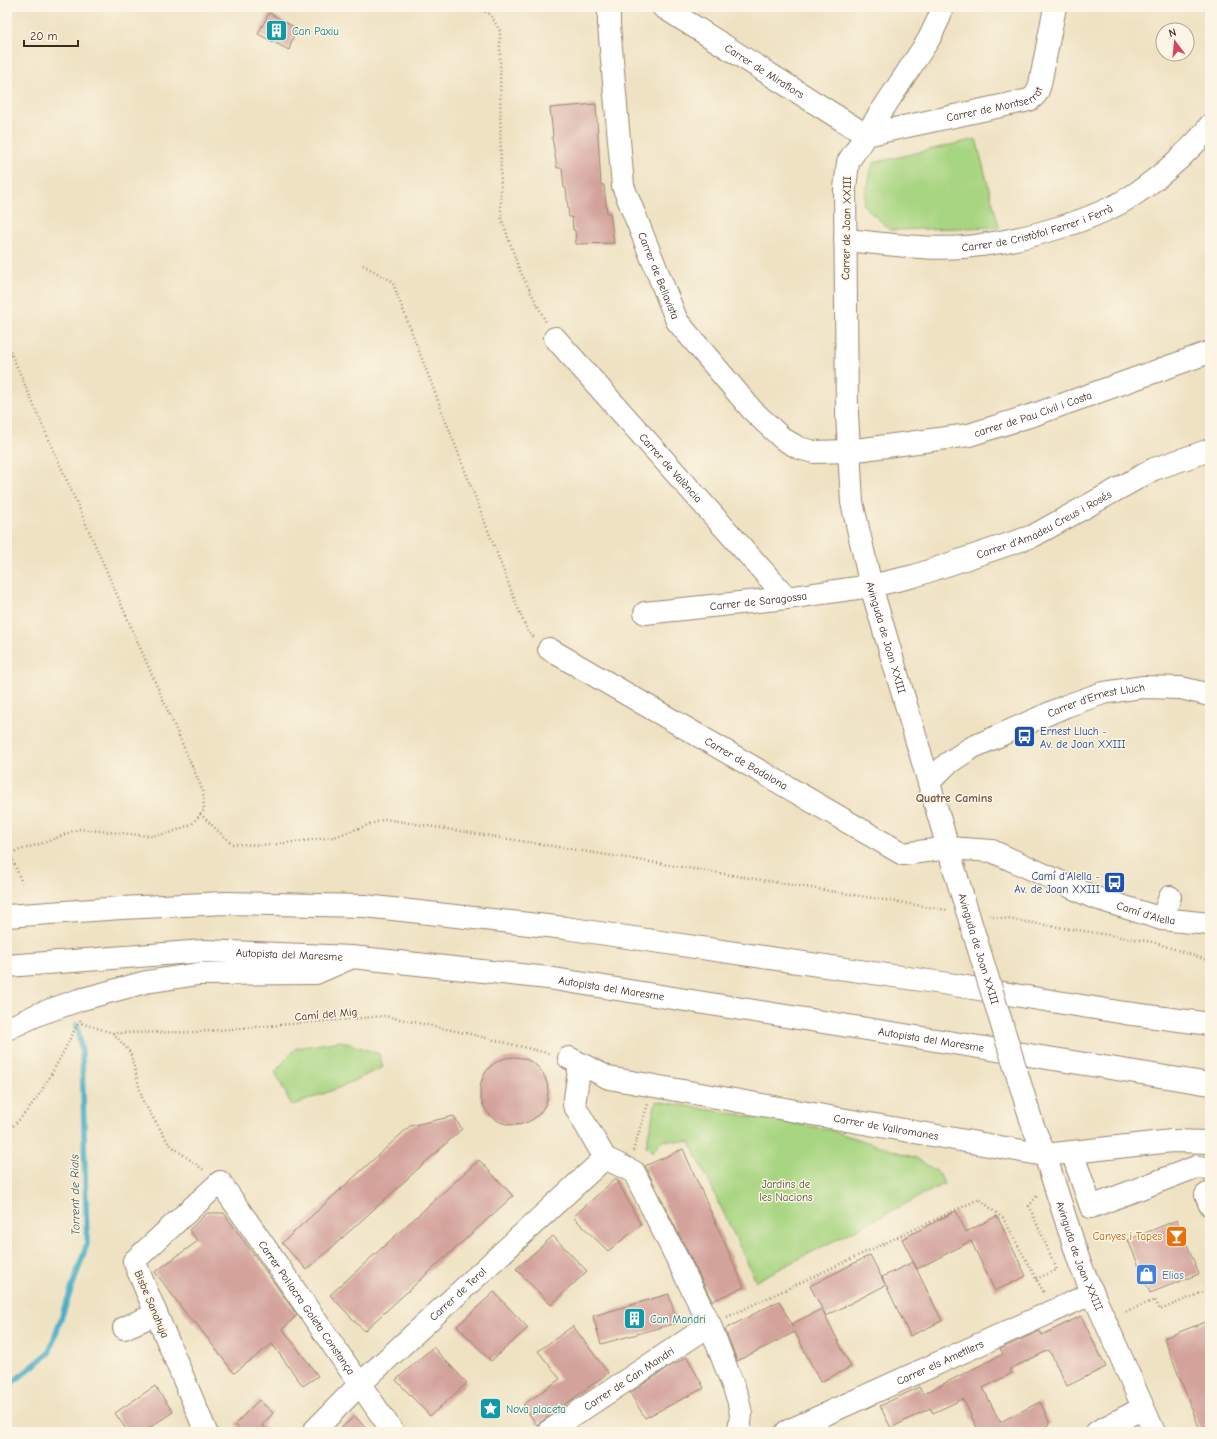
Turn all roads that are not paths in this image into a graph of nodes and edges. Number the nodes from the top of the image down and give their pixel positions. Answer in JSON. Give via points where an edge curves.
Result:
{"nodes":[{"id":1,"x":609,"y":7,"type":"edge"},
{"id":2,"x":663,"y":7,"type":"edge"},
{"id":3,"x":942,"y":7,"type":"edge"},
{"id":4,"x":1055,"y":7,"type":"edge"},
{"id":5,"x":866,"y":135,"type":"junction"},
{"id":6,"x":1208,"y":135,"type":"edge"},
{"id":7,"x":845,"y":240,"type":"junction"},
{"id":8,"x":554,"y":338,"type":"road end"},
{"id":9,"x":1210,"y":352,"type":"edge"},
{"id":10,"x":1210,"y":450,"type":"edge"},
{"id":11,"x":849,"y":451,"type":"junction"},
{"id":12,"x":872,"y":586,"type":"junction"},
{"id":13,"x":787,"y":598,"type":"junction"},
{"id":14,"x":646,"y":613,"type":"dead end"},
{"id":15,"x":549,"y":649,"type":"road end"},
{"id":16,"x":1210,"y":695,"type":"edge"},
{"id":17,"x":929,"y":782,"type":"junction"},
{"id":18,"x":949,"y":848,"type":"junction"},
{"id":19,"x":1170,"y":897,"type":"dead end"},
{"id":20,"x":7,"y":916,"type":"edge"},
{"id":21,"x":1162,"y":919,"type":"junction"},
{"id":22,"x":1210,"y":924,"type":"edge"},
{"id":23,"x":352,"y":957,"type":"junction"},
{"id":24,"x":7,"y":966,"type":"edge"},
{"id":25,"x":1125,"y":1013,"type":"junction"},
{"id":26,"x":1210,"y":1020,"type":"edge"},
{"id":27,"x":1210,"y":1024,"type":"edge"},
{"id":28,"x":7,"y":1029,"type":"edge"},
{"id":29,"x":1210,"y":1084,"type":"edge"},
{"id":30,"x":1172,"y":1141,"type":"junction"},
{"id":31,"x":1210,"y":1142,"type":"edge"},
{"id":32,"x":1072,"y":1152,"type":"junction"},
{"id":33,"x":1045,"y":1155,"type":"junction"},
{"id":34,"x":605,"y":1158,"type":"junction"},
{"id":35,"x":1203,"y":1168,"type":"edge"},
{"id":36,"x":220,"y":1182,"type":"joint"},
{"id":37,"x":1210,"y":1194,"type":"edge"},
{"id":38,"x":1210,"y":1205,"type":"edge"},
{"id":39,"x":1093,"y":1293,"type":"junction"},
{"id":40,"x":156,"y":1314,"type":"junction"},
{"id":41,"x":710,"y":1325,"type":"junction"},
{"id":42,"x":124,"y":1328,"type":"dead end"},
{"id":43,"x":360,"y":1384,"type":"junction"},
{"id":44,"x":1143,"y":1408,"type":"junction"},
{"id":45,"x":206,"y":1432,"type":"edge"},
{"id":46,"x":313,"y":1432,"type":"edge"},
{"id":47,"x":393,"y":1432,"type":"edge"},
{"id":48,"x":548,"y":1432,"type":"edge"},
{"id":49,"x":739,"y":1432,"type":"edge"},
{"id":50,"x":786,"y":1432,"type":"edge"},
{"id":51,"x":1097,"y":1432,"type":"edge"},
{"id":52,"x":1154,"y":1432,"type":"edge"}],
"edges":[{"from":1,"to":11,"type":"main road","name":"Carrer de Bellavista","via":[[623,186],[677,321],[752,410],[783,439],[799,448],[814,452]]},
{"from":2,"to":5,"type":"main road","name":"Carrer de Miraflors"},
{"from":3,"to":5,"type":"main road","name":"Carrer de Joan XXIII","via":[[929,39]]},
{"from":4,"to":5,"type":"main road","name":"Carrer de Montserrat","via":[[1040,84],[1034,97]]},
{"from":5,"to":7,"type":"main road","name":"Carrer de Joan XXIII","via":[[848,162]]},
{"from":6,"to":7,"type":"main road","name":"Carrer de Cristòfol Ferrer i Ferrà","via":[[1164,173],[1132,196],[1096,214],[1058,227],[980,246],[942,248]]},
{"from":7,"to":11,"type":"main road","name":"Carrer de Joan XXIII","via":[[846,414]]},
{"from":8,"to":13,"type":"main road","name":"Carrer de València"},
{"from":9,"to":11,"type":"main road","name":"carrer de Pau Civil i Costa","via":[[969,435]]},
{"from":10,"to":12,"type":"main road","name":"Carrer d'Amadeu Creus i Rosés","via":[[1154,469],[1033,536],[914,576]]},
{"from":11,"to":12,"type":"main road","name":"Avinguda de Joan XXIII","via":[[852,502]]},
{"from":12,"to":13,"type":"main road","name":"Carrer de Saragossa"},
{"from":12,"to":17,"type":"main road","name":"Avinguda de Joan XXIII"},
{"from":13,"to":14,"type":"main road","name":"Carrer de Saragossa"},
{"from":15,"to":18,"type":"main road","name":"Carrer de Badalona","via":[[903,854]]},
{"from":16,"to":17,"type":"main road","name":"Carrer d'Ernest Lluch","via":[[1181,688],[1142,687],[1103,693],[1066,706],[971,748],[947,764]]},
{"from":17,"to":18,"type":"main road","name":"Avinguda de Joan XXIII"},
{"from":18,"to":21,"type":"main road","name":"Camí d'Alella","via":[[992,851],[1093,897]]},
{"from":18,"to":33,"type":"main road","name":"Avinguda de Joan XXIII","bridge":true,"via":[[1033,1126]]},
{"from":19,"to":21,"type":"main road"},
{"from":20,"to":25,"type":"main road","via":[[225,903],[365,906],[573,929]]},
{"from":21,"to":22,"type":"main road","name":"Camí d'Alella"},
{"from":23,"to":24,"type":"main road","name":"Autopista del Maresme","via":[[204,951]]},
{"from":23,"to":28,"type":"main road","via":[[316,973],[198,974],[146,982],[78,1000]]},
{"from":23,"to":29,"type":"main road","name":"Autopista del Maresme","via":[[548,978]]},
{"from":25,"to":26,"type":"main road"},
{"from":25,"to":27,"type":"main road"},
{"from":30,"to":31,"type":"main road","name":"Carrer de Vallromanes"},
{"from":30,"to":32,"type":"main road","name":"Carrer de Vallromanes"},
{"from":30,"to":35,"type":"main road","via":[[1183,1158]]},
{"from":32,"to":33,"type":"main road","name":"Carrer de Vallromanes"},
{"from":32,"to":35,"type":"main road","via":[[1090,1207]]},
{"from":33,"to":34,"type":"main road","name":"Carrer de Vallromanes","via":[[609,1078],[574,1061],[574,1106]]},
{"from":33,"to":39,"type":"main road","name":"Avinguda de Joan XXIII","via":[[1080,1264]]},
{"from":34,"to":41,"type":"main road","via":[[634,1172]]},
{"from":34,"to":43,"type":"main road","name":"Carrer de Terol"},
{"from":36,"to":40,"type":"main road","name":"Bisbe Sanahuja","via":[[134,1261]]},
{"from":36,"to":43,"type":"main road","name":"Carrer Pol·lacra Goleta Constança"},
{"from":37,"to":38,"type":"main road","via":[[1206,1195]]},
{"from":39,"to":44,"type":"main road","name":"Avinguda de Joan XXIII"},
{"from":39,"to":50,"type":"main road","name":"Carrer els Ametllers"},
{"from":40,"to":42,"type":"main road"},
{"from":40,"to":45,"type":"main road","name":"Bisbe Sanahuja"},
{"from":41,"to":48,"type":"main road","name":"Carrer de Can Mandri"},
{"from":41,"to":49,"type":"main road","via":[[738,1399],[741,1414]]},
{"from":43,"to":46,"type":"main road","name":"Carrer de Terol"},
{"from":43,"to":47,"type":"main road","name":"Carrer Pol·lacra Goleta Constança"},
{"from":44,"to":51,"type":"main road"},
{"from":44,"to":52,"type":"main road","name":"Avinguda de Joan XXIII"}]}
